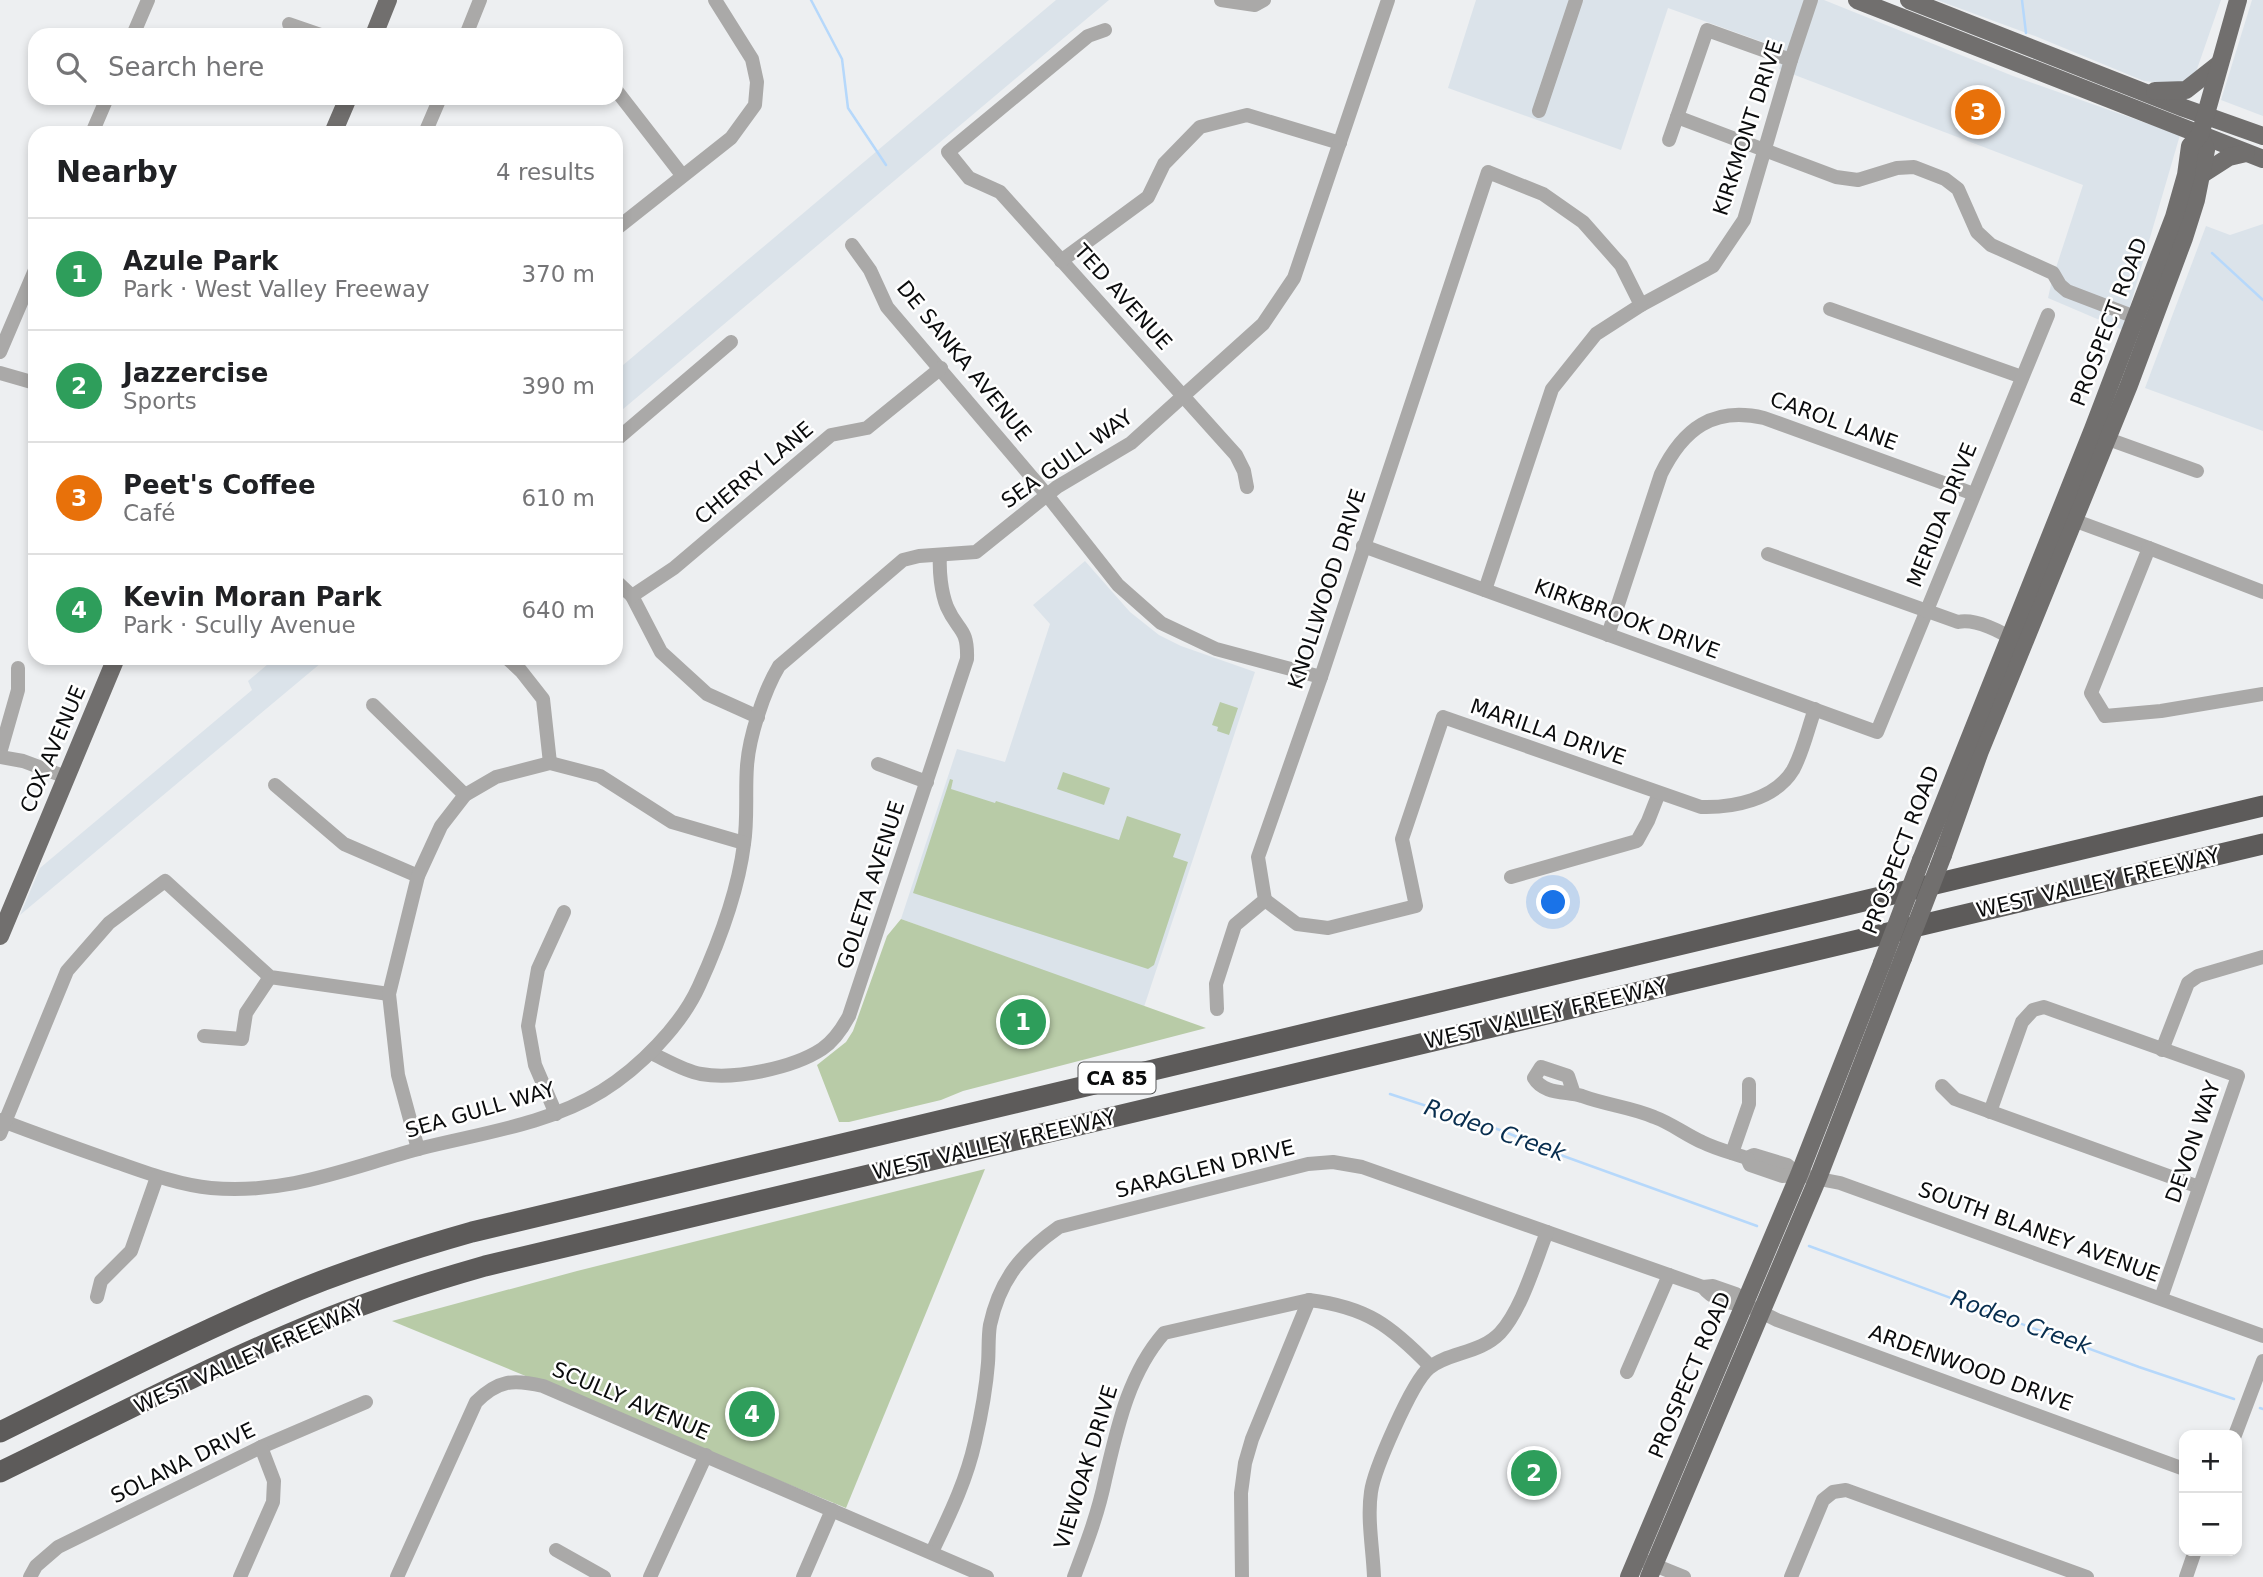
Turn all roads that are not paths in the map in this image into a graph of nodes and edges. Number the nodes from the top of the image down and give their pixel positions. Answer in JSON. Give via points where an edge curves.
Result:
{"nodes":[{"id":1,"x":148,"y":0,"type":"edge"},
{"id":2,"x":388,"y":0,"type":"edge"},
{"id":3,"x":480,"y":0,"type":"edge"},
{"id":4,"x":715,"y":0,"type":"edge"},
{"id":5,"x":1221,"y":0,"type":"edge"},
{"id":6,"x":1264,"y":0,"type":"edge"},
{"id":7,"x":1388,"y":0,"type":"edge"},
{"id":8,"x":1576,"y":0,"type":"edge"},
{"id":9,"x":1811,"y":0,"type":"edge"},
{"id":10,"x":1857,"y":0,"type":"edge"},
{"id":11,"x":1909,"y":0,"type":"edge"},
{"id":12,"x":2238,"y":0,"type":"edge"},
{"id":13,"x":289,"y":24,"type":"dead end"},
{"id":14,"x":136,"y":28,"type":"edge"},
{"id":15,"x":301,"y":28,"type":"edge"},
{"id":16,"x":377,"y":28,"type":"edge"},
{"id":17,"x":469,"y":28,"type":"edge"},
{"id":18,"x":1105,"y":30,"type":"dead end"},
{"id":19,"x":1791,"y":60,"type":"junction"},
{"id":20,"x":2219,"y":64,"type":"junction"},
{"id":21,"x":2145,"y":91,"type":"junction"},
{"id":22,"x":623,"y":99,"type":"edge"},
{"id":23,"x":104,"y":105,"type":"edge"},
{"id":24,"x":345,"y":105,"type":"edge"},
{"id":25,"x":437,"y":105,"type":"edge"},
{"id":26,"x":1539,"y":111,"type":"dead end"},
{"id":27,"x":2204,"y":115,"type":"junction"},
{"id":28,"x":1677,"y":117,"type":"junction"},
{"id":29,"x":95,"y":126,"type":"edge"},
{"id":30,"x":336,"y":126,"type":"edge"},
{"id":31,"x":428,"y":126,"type":"edge"},
{"id":32,"x":2200,"y":135,"type":"junction"},
{"id":33,"x":2263,"y":136,"type":"edge"},
{"id":34,"x":1669,"y":140,"type":"dead end"},
{"id":35,"x":1340,"y":143,"type":"junction"},
{"id":36,"x":1766,"y":150,"type":"junction"},
{"id":37,"x":2255,"y":156,"type":"edge"},
{"id":38,"x":682,"y":175,"type":"junction"},
{"id":39,"x":2201,"y":175,"type":"junction"},
{"id":40,"x":623,"y":223,"type":"edge"},
{"id":41,"x":852,"y":245,"type":"dead end"},
{"id":42,"x":1061,"y":261,"type":"junction"},
{"id":43,"x":28,"y":286,"type":"edge"},
{"id":44,"x":1641,"y":305,"type":"junction"},
{"id":45,"x":1830,"y":310,"type":"dead end"},
{"id":46,"x":2048,"y":315,"type":"dead end"},
{"id":47,"x":2135,"y":317,"type":"junction"},
{"id":48,"x":730,"y":342,"type":"dead end"},
{"id":49,"x":2144,"y":346,"type":"junction"},
{"id":50,"x":0,"y":352,"type":"edge"},
{"id":51,"x":941,"y":368,"type":"junction"},
{"id":52,"x":0,"y":373,"type":"edge"},
{"id":53,"x":2022,"y":377,"type":"junction"},
{"id":54,"x":28,"y":381,"type":"edge"},
{"id":55,"x":1184,"y":396,"type":"junction"},
{"id":56,"x":623,"y":434,"type":"edge"},
{"id":57,"x":2108,"y":439,"type":"junction"},
{"id":58,"x":2197,"y":471,"type":"dead end"},
{"id":59,"x":1247,"y":487,"type":"dead end"},
{"id":60,"x":1974,"y":494,"type":"junction"},
{"id":61,"x":1046,"y":495,"type":"junction"},
{"id":62,"x":2066,"y":517,"type":"junction"},
{"id":63,"x":1363,"y":546,"type":"junction"},
{"id":64,"x":2149,"y":548,"type":"junction"},
{"id":65,"x":1769,"y":554,"type":"dead end"},
{"id":66,"x":940,"y":555,"type":"junction"},
{"id":67,"x":623,"y":588,"type":"edge"},
{"id":68,"x":1485,"y":590,"type":"junction"},
{"id":69,"x":2263,"y":592,"type":"edge"},
{"id":70,"x":632,"y":596,"type":"junction"},
{"id":71,"x":1926,"y":610,"type":"junction"},
{"id":72,"x":1608,"y":635,"type":"junction"},
{"id":73,"x":2012,"y":643,"type":"junction"},
{"id":74,"x":113,"y":665,"type":"edge"},
{"id":75,"x":515,"y":665,"type":"edge"},
{"id":76,"x":18,"y":668,"type":"dead end"},
{"id":77,"x":1321,"y":677,"type":"junction"},
{"id":78,"x":2263,"y":694,"type":"edge"},
{"id":79,"x":373,"y":705,"type":"dead end"},
{"id":80,"x":1815,"y":709,"type":"junction"},
{"id":81,"x":758,"y":717,"type":"junction"},
{"id":82,"x":1877,"y":732,"type":"joint"},
{"id":83,"x":0,"y":755,"type":"edge"},
{"id":84,"x":550,"y":763,"type":"junction"},
{"id":85,"x":878,"y":764,"type":"dead end"},
{"id":86,"x":66,"y":776,"type":"junction"},
{"id":87,"x":927,"y":782,"type":"junction"},
{"id":88,"x":275,"y":785,"type":"dead end"},
{"id":89,"x":1658,"y":793,"type":"junction"},
{"id":90,"x":465,"y":795,"type":"junction"},
{"id":91,"x":2263,"y":806,"type":"edge"},
{"id":92,"x":744,"y":843,"type":"junction"},
{"id":93,"x":2261,"y":845,"type":"edge"},
{"id":94,"x":418,"y":876,"type":"junction"},
{"id":95,"x":1511,"y":877,"type":"dead end"},
{"id":96,"x":1265,"y":900,"type":"junction"},
{"id":97,"x":564,"y":912,"type":"dead end"},
{"id":98,"x":0,"y":936,"type":"edge"},
{"id":99,"x":2263,"y":957,"type":"edge"},
{"id":100,"x":270,"y":977,"type":"junction"},
{"id":101,"x":388,"y":994,"type":"junction"},
{"id":102,"x":1217,"y":1009,"type":"dead end"},
{"id":103,"x":204,"y":1036,"type":"dead end"},
{"id":104,"x":2162,"y":1050,"type":"junction"},
{"id":105,"x":651,"y":1053,"type":"junction"},
{"id":106,"x":1749,"y":1084,"type":"dead end"},
{"id":107,"x":1942,"y":1086,"type":"dead end"},
{"id":108,"x":1574,"y":1094,"type":"dead end"},
{"id":109,"x":1990,"y":1112,"type":"junction"},
{"id":110,"x":556,"y":1114,"type":"junction"},
{"id":111,"x":2,"y":1126,"type":"edge"},
{"id":112,"x":418,"y":1149,"type":"junction"},
{"id":113,"x":1732,"y":1153,"type":"junction"},
{"id":114,"x":157,"y":1177,"type":"junction"},
{"id":115,"x":1809,"y":1177,"type":"junction"},
{"id":116,"x":2199,"y":1187,"type":"junction"},
{"id":117,"x":1547,"y":1232,"type":"junction"},
{"id":118,"x":1669,"y":1275,"type":"junction"},
{"id":119,"x":97,"y":1297,"type":"dead end"},
{"id":120,"x":2161,"y":1298,"type":"junction"},
{"id":121,"x":1309,"y":1300,"type":"junction"},
{"id":122,"x":1745,"y":1304,"type":"junction"},
{"id":123,"x":1762,"y":1312,"type":"junction"},
{"id":124,"x":2263,"y":1336,"type":"edge"},
{"id":125,"x":2263,"y":1361,"type":"edge"},
{"id":126,"x":1430,"y":1367,"type":"junction"},
{"id":127,"x":1627,"y":1372,"type":"dead end"},
{"id":128,"x":366,"y":1402,"type":"dead end"},
{"id":129,"x":2237,"y":1430,"type":"edge"},
{"id":130,"x":0,"y":1432,"type":"edge"},
{"id":131,"x":261,"y":1447,"type":"junction"},
{"id":132,"x":706,"y":1455,"type":"junction"},
{"id":133,"x":2179,"y":1467,"type":"edge"},
{"id":134,"x":0,"y":1472,"type":"edge"},
{"id":135,"x":832,"y":1510,"type":"junction"},
{"id":136,"x":555,"y":1550,"type":"dead end"},
{"id":137,"x":932,"y":1552,"type":"junction"},
{"id":138,"x":2193,"y":1556,"type":"edge"},
{"id":139,"x":1637,"y":1558,"type":"junction"},
{"id":140,"x":1652,"y":1571,"type":"edge"},
{"id":141,"x":30,"y":1577,"type":"edge"},
{"id":142,"x":240,"y":1577,"type":"edge"},
{"id":143,"x":397,"y":1577,"type":"edge"},
{"id":144,"x":604,"y":1577,"type":"edge"},
{"id":145,"x":650,"y":1577,"type":"edge"},
{"id":146,"x":803,"y":1577,"type":"edge"},
{"id":147,"x":987,"y":1577,"type":"edge"},
{"id":148,"x":1074,"y":1577,"type":"edge"},
{"id":149,"x":1242,"y":1577,"type":"edge"},
{"id":150,"x":1374,"y":1577,"type":"edge"},
{"id":151,"x":1629,"y":1577,"type":"edge"},
{"id":152,"x":1684,"y":1577,"type":"edge"},
{"id":153,"x":1791,"y":1577,"type":"edge"},
{"id":154,"x":2087,"y":1577,"type":"edge"},
{"id":155,"x":2186,"y":1577,"type":"edge"}],
"edges":[{"from":1,"to":14,"type":"street"},
{"from":2,"to":16,"type":"main road"},
{"from":3,"to":17,"type":"street"},
{"from":4,"to":38,"type":"street","via":[[752,59],[755,105],[731,138]]},
{"from":5,"to":6,"type":"street","via":[[1255,5]]},
{"from":7,"to":35,"type":"street","name":"SEA GULL WAY"},
{"from":8,"to":26,"type":"street"},
{"from":9,"to":19,"type":"street","name":"KIRKMONT DRIVE"},
{"from":10,"to":32,"type":"main road"},
{"from":11,"to":21,"type":"main road"},
{"from":12,"to":20,"type":"main road","name":"PROSPECT ROAD"},
{"from":13,"to":15,"type":"street"},
{"from":18,"to":42,"type":"street","name":"TED AVENUE","via":[[1088,36],[948,152],[969,178],[1000,192]]},
{"from":19,"to":28,"type":"street","via":[[1707,30]]},
{"from":19,"to":36,"type":"street","name":"KIRKMONT DRIVE"},
{"from":20,"to":21,"type":"main road","via":[[2186,90]]},
{"from":20,"to":27,"type":"main road","name":"PROSPECT ROAD"},
{"from":21,"to":27,"type":"main road"},
{"from":22,"to":38,"type":"street"},
{"from":23,"to":29,"type":"street"},
{"from":24,"to":30,"type":"main road"},
{"from":25,"to":31,"type":"street"},
{"from":27,"to":32,"type":"main road","name":"PROSPECT ROAD"},
{"from":27,"to":33,"type":"main road"},
{"from":28,"to":34,"type":"street"},
{"from":28,"to":36,"type":"street"},
{"from":32,"to":37,"type":"main road"},
{"from":32,"to":39,"type":"main road","name":"PROSPECT ROAD","via":[[2206,150]]},
{"from":32,"to":47,"type":"main road","name":"PROSPECT ROAD","via":[[2190,146],[2174,217]]},
{"from":35,"to":42,"type":"street","via":[[1247,115],[1200,127],[1164,164],[1148,197]]},
{"from":35,"to":55,"type":"street","name":"SEA GULL WAY","via":[[1294,278],[1264,324]]},
{"from":36,"to":44,"type":"street","name":"KIRKMONT DRIVE","via":[[1744,220],[1713,266]]},
{"from":36,"to":47,"type":"street","via":[[1836,177],[1858,180],[1914,167],[1945,179],[1958,189],[1977,232],[1991,245],[2053,273],[2067,291]]},
{"from":37,"to":39,"type":"main road","via":[[2229,157]]},
{"from":38,"to":40,"type":"street"},
{"from":39,"to":49,"type":"main road","name":"PROSPECT ROAD","via":[[2185,238]]},
{"from":41,"to":51,"type":"street","name":"DE SANKA AVENUE","via":[[887,307]]},
{"from":42,"to":55,"type":"street","name":"TED AVENUE"},
{"from":43,"to":50,"type":"street"},
{"from":44,"to":63,"type":"street","name":"KNOLLWOOD DRIVE","via":[[1621,265],[1583,222],[1543,194],[1488,172]]},
{"from":44,"to":68,"type":"street","name":"KIRKMONT DRIVE","via":[[1597,334],[1552,388]]},
{"from":45,"to":53,"type":"street"},
{"from":46,"to":53,"type":"street","name":"MERIDA DRIVE"},
{"from":47,"to":49,"type":"street"},
{"from":47,"to":62,"type":"main road","name":"PROSPECT ROAD"},
{"from":48,"to":56,"type":"street"},
{"from":49,"to":57,"type":"main road","name":"PROSPECT ROAD"},
{"from":51,"to":61,"type":"street","name":"DE SANKA AVENUE"},
{"from":51,"to":70,"type":"street","name":"CHERRY LANE","via":[[867,428],[831,435],[674,568]]},
{"from":52,"to":54,"type":"street"},
{"from":53,"to":60,"type":"street","name":"MERIDA DRIVE"},
{"from":55,"to":59,"type":"street","name":"TED AVENUE","via":[[1236,455]]},
{"from":55,"to":61,"type":"street","name":"SEA GULL WAY","via":[[1132,443]]},
{"from":57,"to":58,"type":"street"},
{"from":57,"to":62,"type":"main road","name":"PROSPECT ROAD"},
{"from":60,"to":71,"type":"street","name":"MERIDA DRIVE"},
{"from":60,"to":72,"type":"street","name":"CAROL LANE","via":[[1764,418],[1717,417],[1699,424],[1670,456]]},
{"from":61,"to":66,"type":"street","name":"SEA GULL WAY","via":[[976,552]]},
{"from":61,"to":77,"type":"street","name":"DE SANKA AVENUE","via":[[1118,585],[1161,623],[1216,649]]},
{"from":62,"to":64,"type":"street"},
{"from":62,"to":73,"type":"main road","name":"PROSPECT ROAD"},
{"from":63,"to":68,"type":"street","name":"KIRKBROOK DRIVE"},
{"from":63,"to":77,"type":"street","name":"KNOLLWOOD DRIVE"},
{"from":64,"to":69,"type":"street"},
{"from":64,"to":78,"type":"street","via":[[2091,693],[2105,716]]},
{"from":65,"to":71,"type":"street"},
{"from":66,"to":81,"type":"street","name":"SEA GULL WAY","via":[[903,560],[795,651],[773,677]]},
{"from":66,"to":87,"type":"street","name":"GOLETA AVENUE","via":[[947,606],[968,639],[967,659]]},
{"from":67,"to":70,"type":"street"},
{"from":68,"to":72,"type":"street","name":"KIRKBROOK DRIVE"},
{"from":70,"to":81,"type":"street","via":[[661,652],[707,694]]},
{"from":71,"to":73,"type":"street","via":[[1966,620]]},
{"from":71,"to":82,"type":"street","name":"MERIDA DRIVE"},
{"from":72,"to":80,"type":"street","name":"KIRKBROOK DRIVE"},
{"from":73,"to":115,"type":"main road","name":"PROSPECT ROAD","bridge":true,"via":[[1882,962]]},
{"from":73,"to":115,"type":"main road","name":"PROSPECT ROAD","bridge":true,"via":[[1943,855]]},
{"from":74,"to":86,"type":"main road","name":"COX AVENUE"},
{"from":75,"to":84,"type":"street","via":[[542,699]]},
{"from":76,"to":83,"type":"street","via":[[18,690]]},
{"from":77,"to":96,"type":"street","name":"KNOLLWOOD DRIVE","via":[[1258,857]]},
{"from":79,"to":90,"type":"street"},
{"from":80,"to":82,"type":"street","name":"KIRKBROOK DRIVE"},
{"from":80,"to":89,"type":"street","name":"MARILLA DRIVE","via":[[1792,770],[1769,791],[1718,807],[1701,807]]},
{"from":81,"to":92,"type":"street","name":"SEA GULL WAY","via":[[747,763]]},
{"from":83,"to":86,"type":"street"},
{"from":84,"to":90,"type":"street","via":[[496,777]]},
{"from":84,"to":92,"type":"street","via":[[600,776],[672,821]]},
{"from":85,"to":87,"type":"street"},
{"from":86,"to":98,"type":"main road","name":"COX AVENUE"},
{"from":87,"to":105,"type":"street","name":"GOLETA AVENUE","via":[[852,1009],[838,1035],[804,1059],[731,1075],[700,1074]]},
{"from":88,"to":94,"type":"street","via":[[344,844]]},
{"from":89,"to":95,"type":"street","via":[[1637,841]]},
{"from":89,"to":96,"type":"street","name":"MARILLA DRIVE","via":[[1443,717],[1402,839],[1416,906],[1328,928],[1297,924]]},
{"from":90,"to":94,"type":"street","via":[[441,826]]},
{"from":91,"to":130,"type":"highway","name":"WEST VALLEY FREEWAY","number":"CA 85","via":[[472,1232],[383,1259],[275,1300]]},
{"from":92,"to":105,"type":"street","name":"SEA GULL WAY","via":[[736,884],[697,989]]},
{"from":93,"to":134,"type":"highway","name":"WEST VALLEY FREEWAY","number":"CA 85","via":[[475,1269],[289,1334]]},
{"from":94,"to":101,"type":"street"},
{"from":96,"to":102,"type":"street","via":[[1235,925],[1216,984]]},
{"from":97,"to":110,"type":"street","via":[[538,969],[528,1026],[536,1065]]},
{"from":99,"to":104,"type":"street","via":[[2197,976],[2188,983]]},
{"from":100,"to":101,"type":"street"},
{"from":100,"to":103,"type":"street","via":[[246,1013],[242,1040]]},
{"from":100,"to":111,"type":"street","via":[[165,881],[109,923],[67,971]]},
{"from":101,"to":112,"type":"street","via":[[398,1075]]},
{"from":104,"to":109,"type":"street","via":[[2051,1009],[2033,1010],[2022,1022]]},
{"from":104,"to":116,"type":"street","name":"DEVON WAY","via":[[2238,1076]]},
{"from":105,"to":110,"type":"street","name":"SEA GULL WAY","via":[[601,1091]]},
{"from":106,"to":113,"type":"street","via":[[1749,1104]]},
{"from":107,"to":109,"type":"street","via":[[1955,1099]]},
{"from":108,"to":113,"type":"street","name":"SOUTH BLANEY AVENUE","via":[[1657,1117]]},
{"from":109,"to":116,"type":"street"},
{"from":110,"to":112,"type":"street","name":"SEA GULL WAY"},
{"from":111,"to":114,"type":"street","name":"SEA GULL WAY"},
{"from":112,"to":114,"type":"street","name":"SEA GULL WAY","via":[[262,1190],[209,1188]]},
{"from":113,"to":115,"type":"street","name":"SOUTH BLANEY AVENUE","via":[[1787,1165]]},
{"from":114,"to":119,"type":"street","via":[[131,1251],[101,1281]]},
{"from":115,"to":120,"type":"street","name":"SOUTH BLANEY AVENUE","via":[[1840,1183]]},
{"from":115,"to":122,"type":"main road","name":"PROSPECT ROAD"},
{"from":115,"to":123,"type":"main road","name":"PROSPECT ROAD"},
{"from":116,"to":120,"type":"street","name":"DEVON WAY"},
{"from":117,"to":118,"type":"street","name":"SARAGLEN DRIVE"},
{"from":117,"to":126,"type":"street","via":[[1517,1306],[1499,1334]]},
{"from":117,"to":137,"type":"street","name":"SARAGLEN DRIVE","via":[[1362,1167],[1333,1162],[1308,1164],[1059,1227],[1019,1260],[1001,1290],[990,1326],[974,1445],[962,1487]]},
{"from":118,"to":122,"type":"street","name":"SARAGLEN DRIVE","via":[[1737,1294]]},
{"from":118,"to":127,"type":"street"},
{"from":120,"to":124,"type":"street","name":"SOUTH BLANEY AVENUE"},
{"from":121,"to":126,"type":"street","name":"VIEWOAK DRIVE","via":[[1333,1303],[1381,1322]]},
{"from":121,"to":148,"type":"street","name":"VIEWOAK DRIVE","via":[[1164,1333],[1149,1350],[1120,1417],[1094,1521]]},
{"from":121,"to":149,"type":"street","via":[[1245,1463]]},
{"from":122,"to":123,"type":"street","name":"ARDENWOOD DRIVE"},
{"from":122,"to":139,"type":"main road","name":"PROSPECT ROAD"},
{"from":123,"to":133,"type":"street","name":"ARDENWOOD DRIVE"},
{"from":123,"to":140,"type":"main road","name":"PROSPECT ROAD"},
{"from":125,"to":129,"type":"street"},
{"from":126,"to":150,"type":"street","via":[[1411,1391],[1373,1480]]},
{"from":128,"to":131,"type":"street","name":"SOLANA DRIVE"},
{"from":131,"to":141,"type":"street","name":"SOLANA DRIVE","via":[[58,1547]]},
{"from":131,"to":142,"type":"street","via":[[274,1480],[273,1502]]},
{"from":132,"to":135,"type":"street","name":"SCULLY AVENUE"},
{"from":132,"to":143,"type":"street","name":"SCULLY AVENUE","via":[[543,1386],[503,1383],[476,1402]]},
{"from":132,"to":145,"type":"street"},
{"from":135,"to":137,"type":"street","name":"SCULLY AVENUE"},
{"from":135,"to":146,"type":"street"},
{"from":136,"to":144,"type":"street"},
{"from":137,"to":147,"type":"street","name":"SCULLY AVENUE"},
{"from":138,"to":155,"type":"street"},
{"from":139,"to":140,"type":"street"},
{"from":139,"to":151,"type":"main road","name":"PROSPECT ROAD"},
{"from":140,"to":152,"type":"street"},
{"from":153,"to":154,"type":"street","via":[[1823,1500],[1846,1490]]}]}
